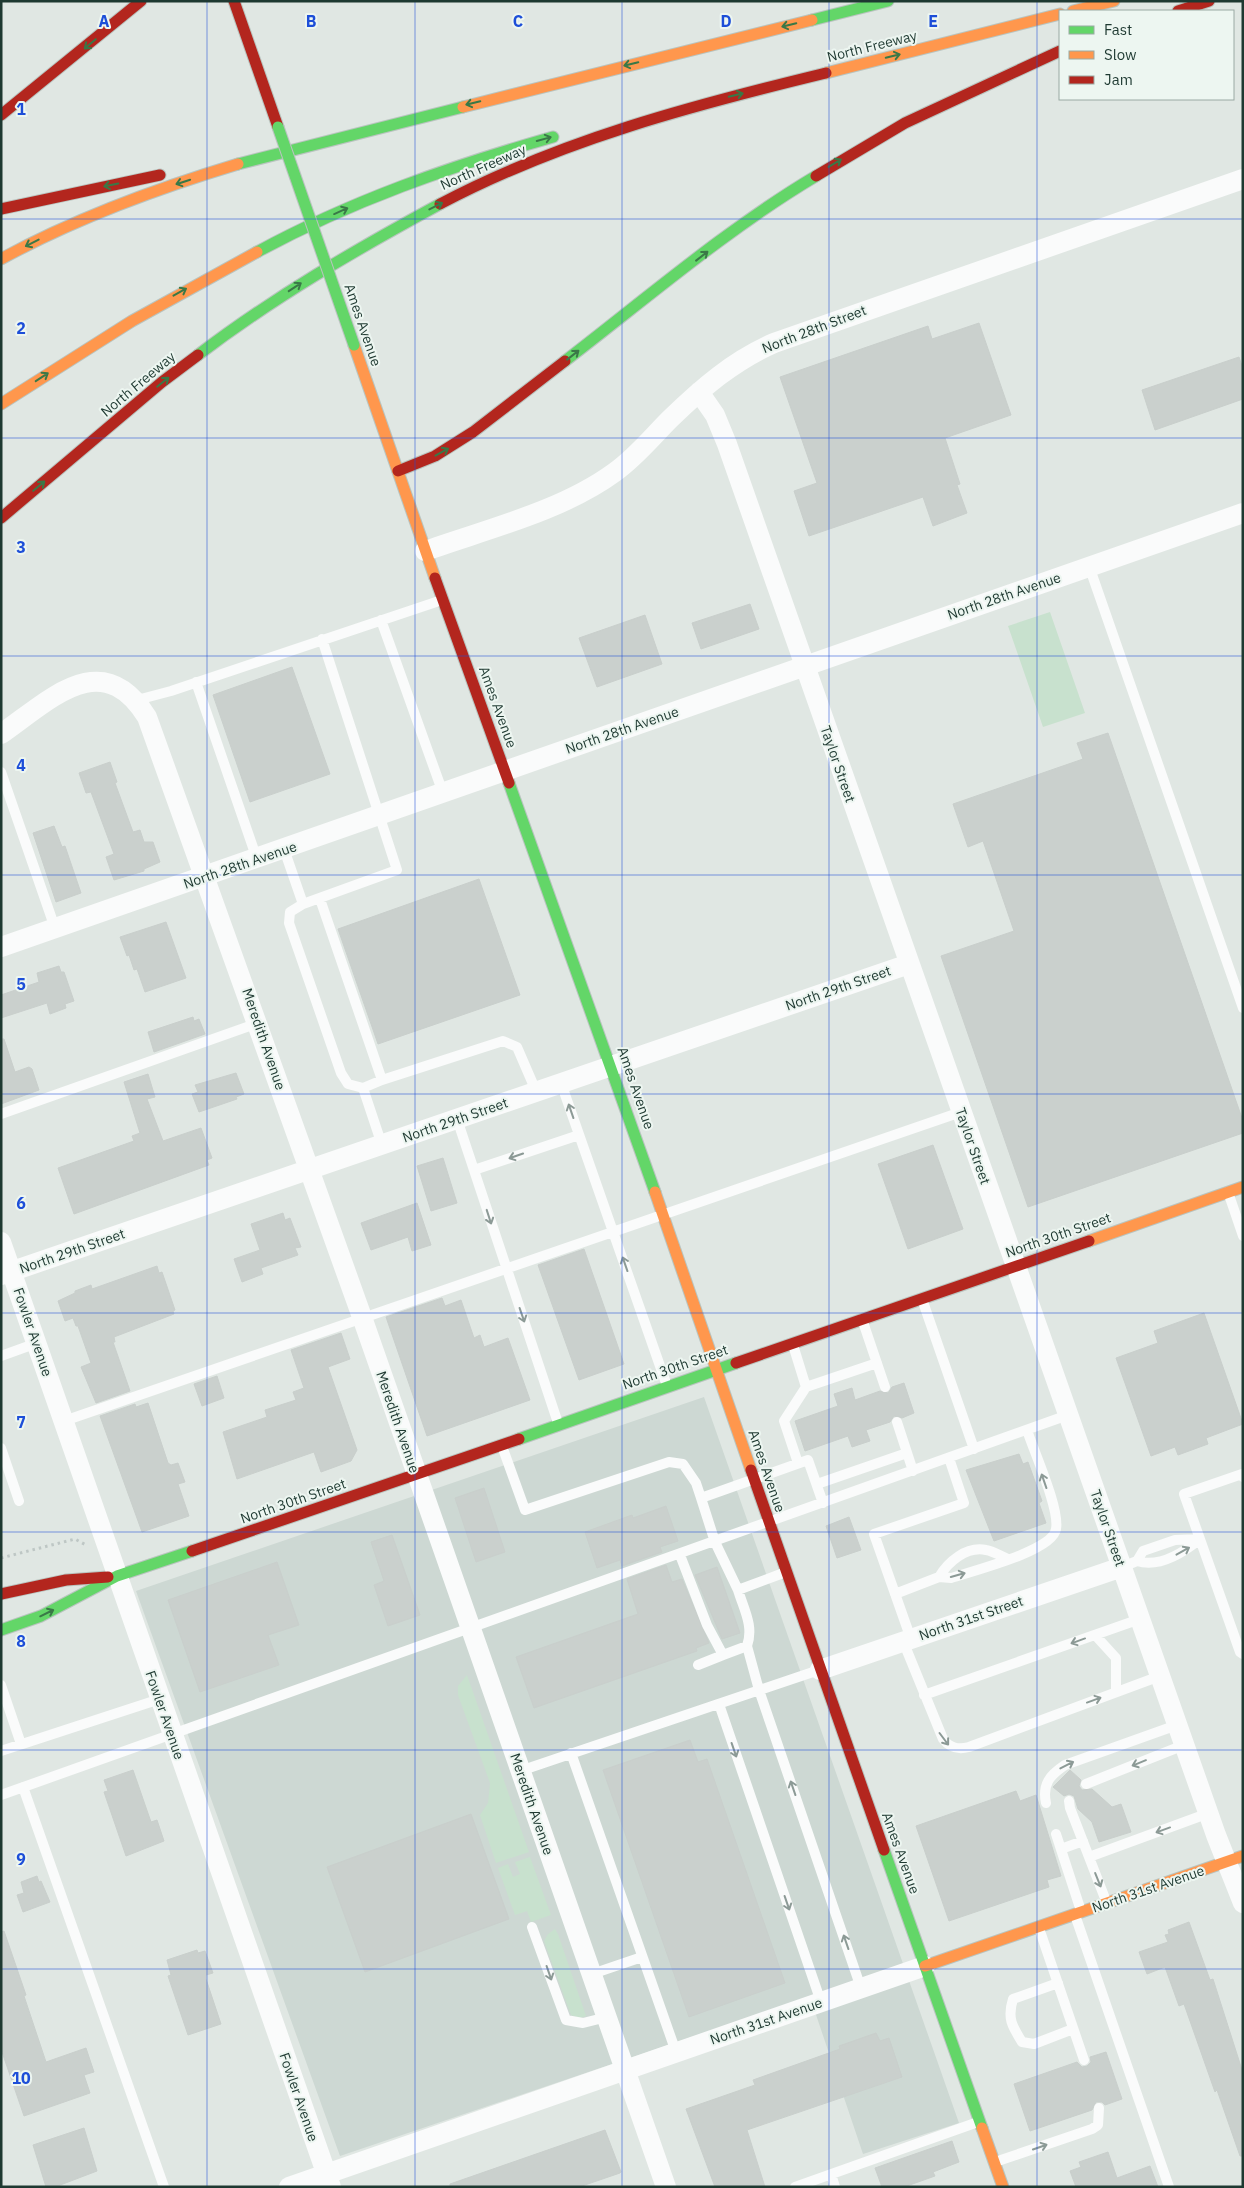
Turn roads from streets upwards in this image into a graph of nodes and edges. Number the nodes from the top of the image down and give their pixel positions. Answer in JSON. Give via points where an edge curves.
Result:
{"nodes":[{"id":1,"x":141,"y":1,"type":"edge"},
{"id":2,"x":234,"y":1,"type":"edge"},
{"id":3,"x":888,"y":1,"type":"edge"},
{"id":4,"x":1114,"y":1,"type":"edge"},
{"id":5,"x":1209,"y":1,"type":"edge"},
{"id":6,"x":1077,"y":10,"type":"edge"},
{"id":7,"x":1181,"y":10,"type":"edge"},
{"id":8,"x":1059,"y":14,"type":"edge"},
{"id":9,"x":1059,"y":51,"type":"edge"},
{"id":10,"x":688,"y":107,"type":"junction"},
{"id":11,"x":1,"y":115,"type":"edge"},
{"id":12,"x":587,"y":128,"type":"dead end"},
{"id":13,"x":568,"y":133,"type":"dead end"},
{"id":14,"x":330,"y":139,"type":"junction"},
{"id":15,"x":1243,"y":179,"type":"edge"},
{"id":16,"x":1,"y":209,"type":"edge"},
{"id":17,"x":1,"y":259,"type":"edge"},
{"id":18,"x":699,"y":392,"type":"junction"},
{"id":19,"x":1,"y":404,"type":"edge"},
{"id":20,"x":398,"y":470,"type":"junction"},
{"id":21,"x":1243,"y":513,"type":"edge"},
{"id":22,"x":1,"y":518,"type":"edge"},
{"id":23,"x":426,"y":550,"type":"junction"},
{"id":24,"x":804,"y":666,"type":"junction"},
{"id":25,"x":1,"y":734,"type":"edge"},
{"id":26,"x":505,"y":771,"type":"junction"},
{"id":27,"x":206,"y":877,"type":"junction"},
{"id":28,"x":1,"y":947,"type":"edge"},
{"id":29,"x":909,"y":964,"type":"junction"},
{"id":30,"x":612,"y":1066,"type":"junction"},
{"id":31,"x":310,"y":1170,"type":"junction"},
{"id":32,"x":1243,"y":1187,"type":"edge"},
{"id":33,"x":1,"y":1242,"type":"edge"},
{"id":34,"x":1015,"y":1266,"type":"junction"},
{"id":35,"x":6,"y":1273,"type":"edge"},
{"id":36,"x":717,"y":1369,"type":"junction"},
{"id":37,"x":416,"y":1475,"type":"junction"},
{"id":38,"x":1130,"y":1564,"type":"junction"},
{"id":39,"x":117,"y":1576,"type":"junction"},
{"id":40,"x":1,"y":1594,"type":"edge"},
{"id":41,"x":1,"y":1630,"type":"edge"},
{"id":42,"x":820,"y":1670,"type":"junction"},
{"id":43,"x":1235,"y":1859,"type":"edge"},
{"id":44,"x":1243,"y":1902,"type":"edge"},
{"id":45,"x":925,"y":1966,"type":"junction"},
{"id":46,"x":626,"y":2070,"type":"junction"},
{"id":47,"x":329,"y":2180,"type":"edge"},
{"id":48,"x":289,"y":2187,"type":"edge"},
{"id":49,"x":666,"y":2187,"type":"edge"},
{"id":50,"x":1003,"y":2187,"type":"edge"}],
"edges":[{"from":1,"to":11,"type":"main road","one_way":true},
{"from":2,"to":20,"type":"main road","name":"Ames Avenue","bridge":true},
{"from":3,"to":14,"type":"main road","one_way":true},
{"from":4,"to":6,"type":"main road"},
{"from":5,"to":7,"type":"main road"},
{"from":10,"to":8,"type":"main road","name":"North Freeway","one_way":true},
{"from":20,"to":9,"type":"main road","one_way":true,"via":[[436,456],[468,436],[709,250],[804,182],[905,123]]},
{"from":10,"to":12,"type":"main road"},
{"from":22,"to":10,"type":"main road","name":"North Freeway","one_way":true,"via":[[193,358],[268,304],[340,259],[439,204],[505,173]]},
{"from":19,"to":13,"type":"main road","one_way":true,"via":[[168,299],[294,231],[430,175]]},
{"from":14,"to":16,"type":"main road","one_way":true},
{"from":14,"to":17,"type":"main road","one_way":true,"via":[[216,170],[158,190],[87,218]]},
{"from":15,"to":18,"type":"street","name":"North 28th Street","via":[[784,339],[732,365]]},
{"from":18,"to":23,"type":"street","name":"North 28th Street","via":[[631,459],[594,485],[554,505]]},
{"from":18,"to":24,"type":"street","name":"Taylor Street","via":[[715,415],[727,444]]},
{"from":20,"to":23,"type":"main road","name":"Ames Avenue"},
{"from":21,"to":24,"type":"street","name":"North 28th Avenue"},
{"from":23,"to":26,"type":"main road","name":"Ames Avenue"},
{"from":24,"to":26,"type":"street","name":"North 28th Avenue"},
{"from":24,"to":29,"type":"street","name":"Taylor Street"},
{"from":25,"to":27,"type":"street","name":"Meredith Avenue","via":[[67,688],[99,680],[120,687],[137,700],[147,717]]},
{"from":26,"to":27,"type":"street","name":"North 28th Avenue"},
{"from":26,"to":30,"type":"main road","name":"Ames Avenue"},
{"from":27,"to":28,"type":"street","name":"North 28th Avenue"},
{"from":27,"to":31,"type":"street","name":"Meredith Avenue"},
{"from":29,"to":30,"type":"street","name":"North 29th Street"},
{"from":29,"to":34,"type":"street","name":"Taylor Street"},
{"from":30,"to":31,"type":"street","name":"North 29th Street"},
{"from":30,"to":36,"type":"main road","name":"Ames Avenue"},
{"from":31,"to":35,"type":"street","name":"North 29th Street"},
{"from":31,"to":37,"type":"street","name":"Meredith Avenue"},
{"from":32,"to":34,"type":"main road","name":"North 30th Street"},
{"from":33,"to":35,"type":"street","name":"Fowler Avenue"},
{"from":34,"to":36,"type":"main road","name":"North 30th Street"},
{"from":34,"to":38,"type":"street","name":"Taylor Street","via":[[1068,1415]]},
{"from":35,"to":39,"type":"street","name":"Fowler Avenue","via":[[37,1344]]},
{"from":36,"to":37,"type":"main road","name":"North 30th Street"},
{"from":36,"to":42,"type":"main road","name":"Ames Avenue"},
{"from":37,"to":39,"type":"main road","name":"North 30th Street"},
{"from":37,"to":46,"type":"street","name":"Meredith Avenue"},
{"from":38,"to":42,"type":"street","name":"North 31st Street"},
{"from":38,"to":43,"type":"street","name":"Taylor Street","via":[[1140,1619],[1184,1744],[1209,1813]]},
{"from":39,"to":40,"type":"main road","name":"North 30th Street","via":[[66,1580]]},
{"from":41,"to":39,"type":"main road","name":"North 30th Street","one_way":true,"via":[[41,1616]]},
{"from":39,"to":47,"type":"street","name":"Fowler Avenue"},
{"from":42,"to":45,"type":"main road","name":"Ames Avenue"},
{"from":43,"to":44,"type":"street","name":"Taylor Street"},
{"from":43,"to":45,"type":"main road","name":"North 31st Avenue"},
{"from":45,"to":46,"type":"street","name":"North 31st Avenue"},
{"from":45,"to":50,"type":"main road","name":"Ames Avenue"},
{"from":46,"to":47,"type":"street","name":"North 31st Avenue"},
{"from":46,"to":49,"type":"street","name":"Meredith Avenue"},
{"from":47,"to":48,"type":"street","name":"North 31st Avenue"}]}
